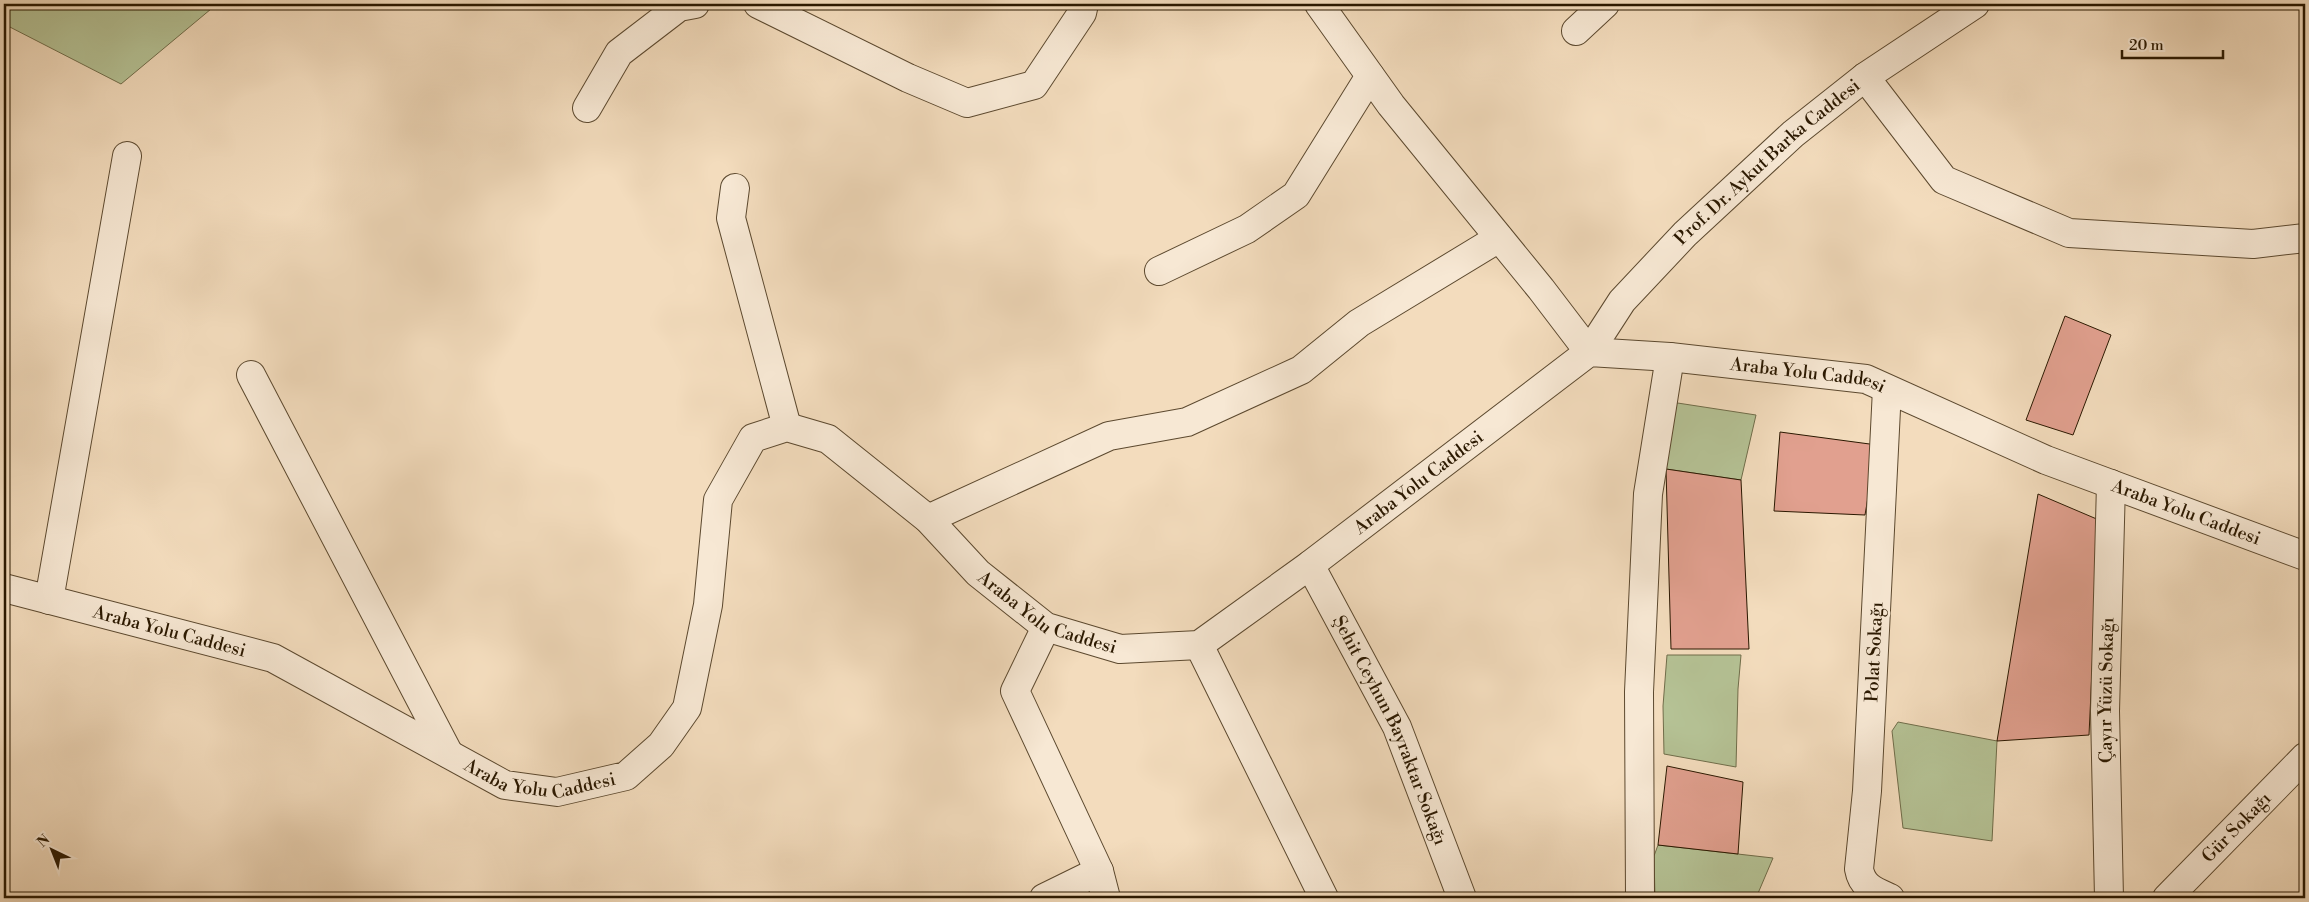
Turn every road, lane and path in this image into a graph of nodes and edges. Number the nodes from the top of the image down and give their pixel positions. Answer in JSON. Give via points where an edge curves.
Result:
{"nodes":[{"id":1,"x":695,"y":4,"type":"edge"},
{"id":2,"x":758,"y":4,"type":"edge"},
{"id":3,"x":1084,"y":4,"type":"edge"},
{"id":4,"x":1318,"y":4,"type":"edge"},
{"id":5,"x":1605,"y":4,"type":"edge"},
{"id":6,"x":1967,"y":6,"type":"edge"},
{"id":7,"x":1576,"y":31,"type":"dead end"},
{"id":8,"x":1370,"y":76,"type":"junction"},
{"id":9,"x":1865,"y":77,"type":"junction"},
{"id":10,"x":587,"y":108,"type":"dead end"},
{"id":11,"x":126,"y":156,"type":"dead end"},
{"id":12,"x":735,"y":188,"type":"dead end"},
{"id":13,"x":1499,"y":238,"type":"junction"},
{"id":14,"x":2305,"y":238,"type":"edge"},
{"id":15,"x":1159,"y":271,"type":"dead end"},
{"id":16,"x":1589,"y":352,"type":"junction"},
{"id":17,"x":1670,"y":357,"type":"junction"},
{"id":18,"x":251,"y":375,"type":"dead end"},
{"id":19,"x":1887,"y":388,"type":"junction"},
{"id":20,"x":786,"y":427,"type":"junction"},
{"id":21,"x":2111,"y":484,"type":"junction"},
{"id":22,"x":928,"y":520,"type":"junction"},
{"id":23,"x":2305,"y":556,"type":"edge"},
{"id":24,"x":1310,"y":565,"type":"junction"},
{"id":25,"x":4,"y":588,"type":"edge"},
{"id":26,"x":49,"y":600,"type":"junction"},
{"id":27,"x":1046,"y":628,"type":"junction"},
{"id":28,"x":1199,"y":645,"type":"junction"},
{"id":29,"x":449,"y":754,"type":"junction"},
{"id":30,"x":2305,"y":757,"type":"edge"},
{"id":31,"x":1099,"y":871,"type":"junction"},
{"id":32,"x":1044,"y":898,"type":"edge"},
{"id":33,"x":1106,"y":898,"type":"edge"},
{"id":34,"x":1324,"y":898,"type":"edge"},
{"id":35,"x":1462,"y":898,"type":"edge"},
{"id":36,"x":1640,"y":898,"type":"edge"},
{"id":37,"x":1890,"y":898,"type":"edge"},
{"id":38,"x":2109,"y":898,"type":"edge"},
{"id":39,"x":2167,"y":898,"type":"edge"}],
"edges":[{"from":1,"to":10,"type":"street","via":[[679,7],[619,53]]},
{"from":2,"to":3,"type":"street","via":[[908,78],[967,103],[1034,85],[1082,13]]},
{"from":4,"to":8,"type":"street"},
{"from":5,"to":7,"type":"street"},
{"from":6,"to":9,"type":"street","name":"Prof. Dr. Aykut Barka Caddesi"},
{"from":8,"to":13,"type":"street"},
{"from":8,"to":15,"type":"street","via":[[1296,195],[1246,229]]},
{"from":9,"to":14,"type":"street","via":[[1944,180],[2068,233],[2253,244]]},
{"from":9,"to":16,"type":"street","name":"Prof. Dr. Aykut Barka Caddesi","via":[[1793,134],[1685,234],[1622,301]]},
{"from":11,"to":26,"type":"street"},
{"from":12,"to":20,"type":"street","via":[[731,218]]},
{"from":13,"to":16,"type":"street"},
{"from":13,"to":22,"type":"street","via":[[1359,323],[1301,370],[1187,422],[1109,436]]},
{"from":16,"to":17,"type":"street","name":"Araba Yolu Caddesi"},
{"from":16,"to":24,"type":"street","name":"Araba Yolu Caddesi"},
{"from":17,"to":19,"type":"street","name":"Araba Yolu Caddesi","via":[[1866,379]]},
{"from":17,"to":36,"type":"street","via":[[1648,494],[1639,692]]},
{"from":18,"to":29,"type":"street"},
{"from":19,"to":21,"type":"street","name":"Araba Yolu Caddesi","via":[[2046,460]]},
{"from":19,"to":37,"type":"street","name":"Polat Sokağı","via":[[1867,791],[1859,869],[1860,878],[1868,887]]},
{"from":20,"to":22,"type":"street","name":"Araba Yolu Caddesi","via":[[828,439]]},
{"from":20,"to":29,"type":"street","name":"Araba Yolu Caddesi","via":[[753,438],[718,500],[708,604],[687,708],[661,744],[626,776],[557,792],[505,785]]},
{"from":21,"to":23,"type":"street","name":"Araba Yolu Caddesi"},
{"from":21,"to":38,"type":"street","name":"Çayır Yüzü Sokağı","via":[[2105,711]]},
{"from":22,"to":27,"type":"street","name":"Araba Yolu Caddesi","via":[[978,573]]},
{"from":24,"to":28,"type":"street","name":"Araba Yolu Caddesi"},
{"from":24,"to":35,"type":"street","name":"Şehit Ceyhun Bayraktar Sokağı","via":[[1396,727]]},
{"from":25,"to":26,"type":"street","name":"Araba Yolu Caddesi"},
{"from":26,"to":29,"type":"street","name":"Araba Yolu Caddesi","via":[[273,658]]},
{"from":27,"to":28,"type":"street","name":"Araba Yolu Caddesi","via":[[1120,649]]},
{"from":27,"to":31,"type":"street","via":[[1016,691]]},
{"from":28,"to":34,"type":"street"},
{"from":30,"to":39,"type":"street","name":"Gür Sokağı"},
{"from":31,"to":32,"type":"street"},
{"from":31,"to":33,"type":"street"}]}
